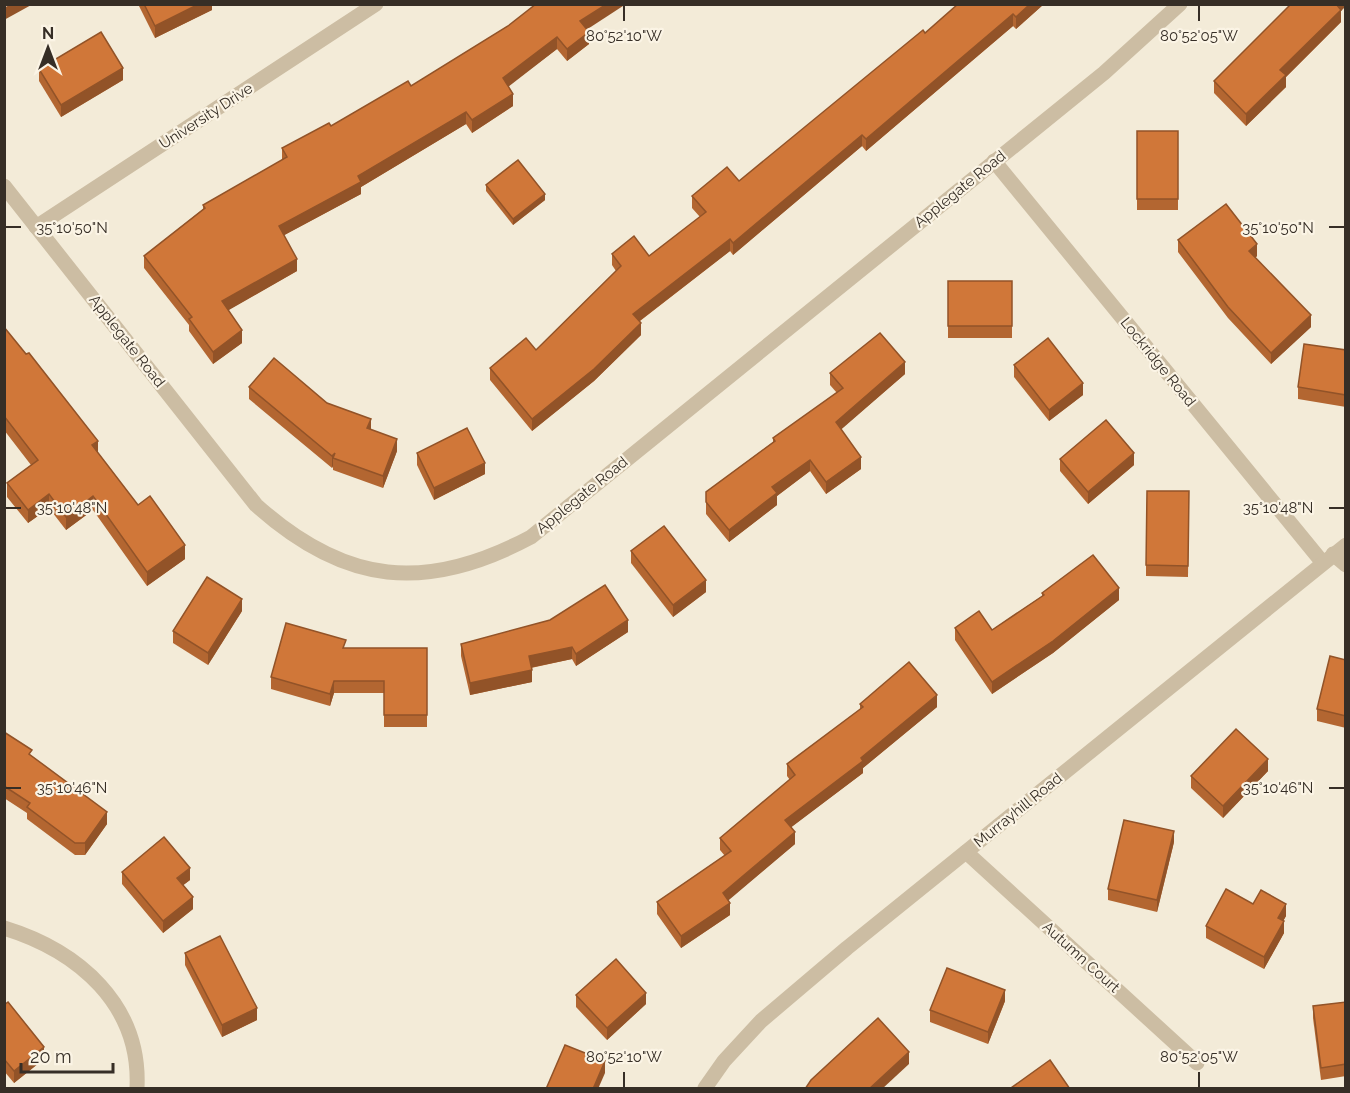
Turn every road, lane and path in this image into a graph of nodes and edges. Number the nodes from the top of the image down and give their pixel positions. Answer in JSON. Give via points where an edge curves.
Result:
{"nodes":[{"id":1,"x":376,"y":4,"type":"edge"},
{"id":2,"x":1180,"y":4,"type":"edge"},
{"id":3,"x":994,"y":161,"type":"junction"},
{"id":4,"x":4,"y":186,"type":"edge"},
{"id":5,"x":36,"y":227,"type":"junction"},
{"id":6,"x":1334,"y":554,"type":"edge"},
{"id":7,"x":1346,"y":565,"type":"edge"},
{"id":8,"x":966,"y":852,"type":"junction"},
{"id":9,"x":4,"y":928,"type":"edge"},
{"id":10,"x":1197,"y":1063,"type":"dead end"},
{"id":11,"x":137,"y":1089,"type":"edge"},
{"id":12,"x":705,"y":1089,"type":"edge"}],
"edges":[{"from":1,"to":5,"type":"street","name":"University Drive"},
{"from":2,"to":3,"type":"street","name":"Applegate Road","via":[[1104,73]]},
{"from":3,"to":5,"type":"street","name":"Applegate Road","via":[[531,537],[494,556],[434,572],[399,573],[359,567],[321,553],[286,532],[256,505]]},
{"from":3,"to":6,"type":"street","name":"Lockridge Road"},
{"from":4,"to":5,"type":"street","name":"Applegate Road"},
{"from":6,"to":7,"type":"street","name":"Lockridge Road"},
{"from":6,"to":8,"type":"street","name":"Murrayhill Road"},
{"from":8,"to":10,"type":"street","name":"Autumn Court"},
{"from":8,"to":12,"type":"street","name":"Murrayhill Road","via":[[761,1021],[724,1060]]},
{"from":9,"to":11,"type":"street","via":[[61,950],[104,989],[131,1041]]}]}
